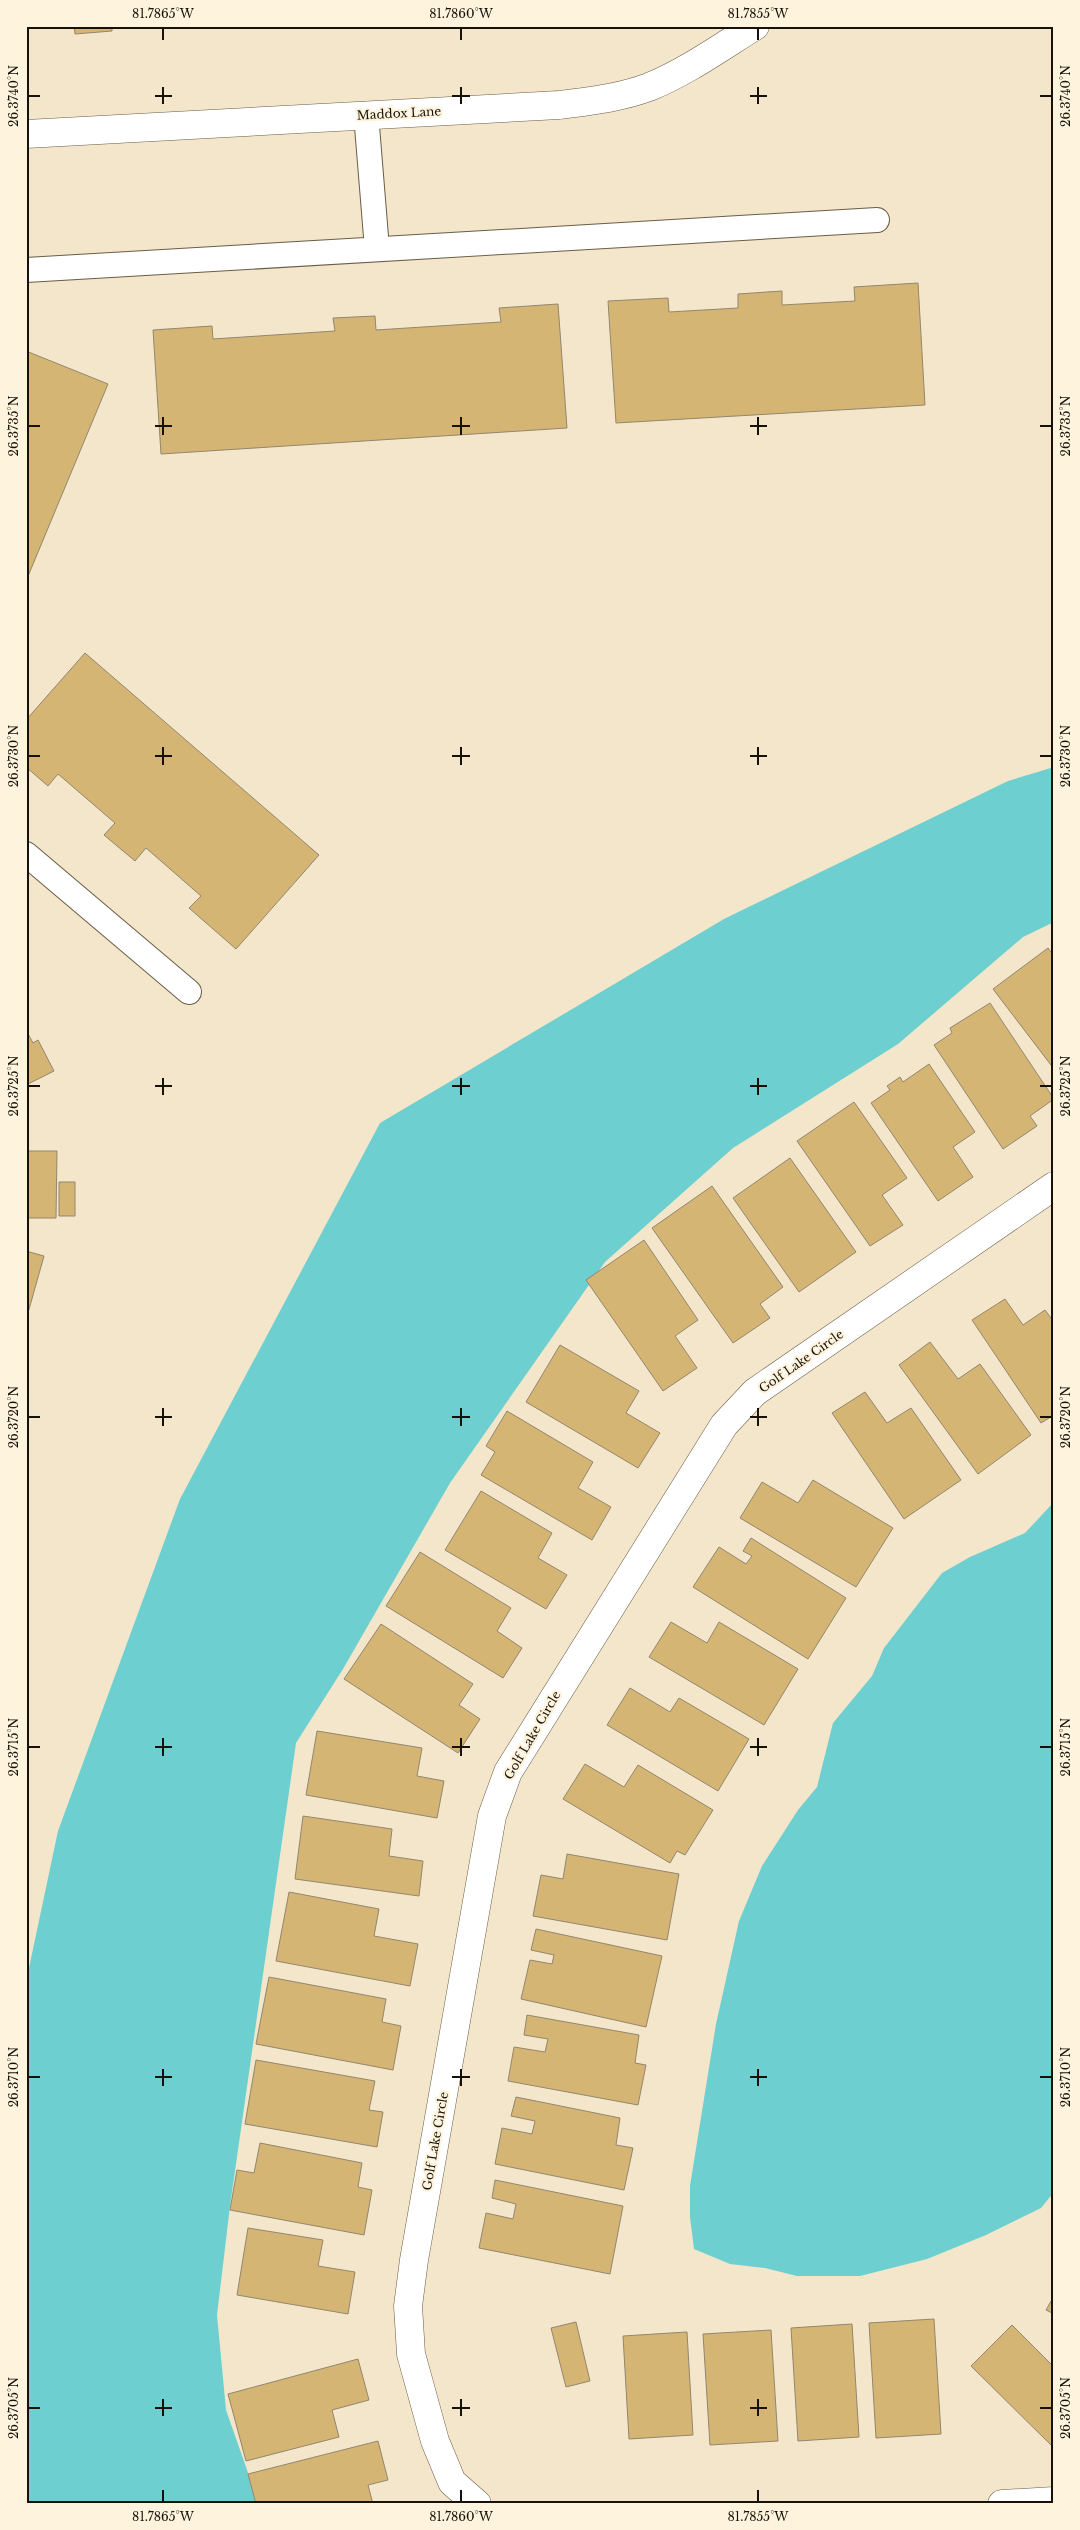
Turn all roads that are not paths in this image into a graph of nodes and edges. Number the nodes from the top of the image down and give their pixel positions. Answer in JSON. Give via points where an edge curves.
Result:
{"nodes":[{"id":1,"x":755,"y":26,"type":"edge"},
{"id":2,"x":366,"y":114,"type":"junction"},
{"id":3,"x":26,"y":134,"type":"edge"},
{"id":4,"x":877,"y":220,"type":"dead end"},
{"id":5,"x":377,"y":250,"type":"junction"},
{"id":6,"x":26,"y":270,"type":"edge"},
{"id":7,"x":26,"y":854,"type":"edge"},
{"id":8,"x":189,"y":992,"type":"dead end"},
{"id":9,"x":1054,"y":1186,"type":"edge"},
{"id":10,"x":1054,"y":2501,"type":"edge"},
{"id":11,"x":1014,"y":2503,"type":"edge"},
{"id":12,"x":476,"y":2504,"type":"edge"}],
"edges":[{"from":1,"to":2,"type":"street","name":"Maddox Lane","via":[[649,87],[608,99],[559,106]]},
{"from":2,"to":3,"type":"street","name":"Maddox Lane"},
{"from":2,"to":5,"type":"lane"},
{"from":4,"to":5,"type":"lane"},
{"from":5,"to":6,"type":"lane"},
{"from":7,"to":8,"type":"lane"},
{"from":9,"to":12,"type":"street","name":"Golf Lake Circle","via":[[755,1392],[724,1425],[508,1772],[492,1816],[408,2306],[411,2354],[435,2441],[452,2482]]},
{"from":10,"to":11,"type":"street"}]}
